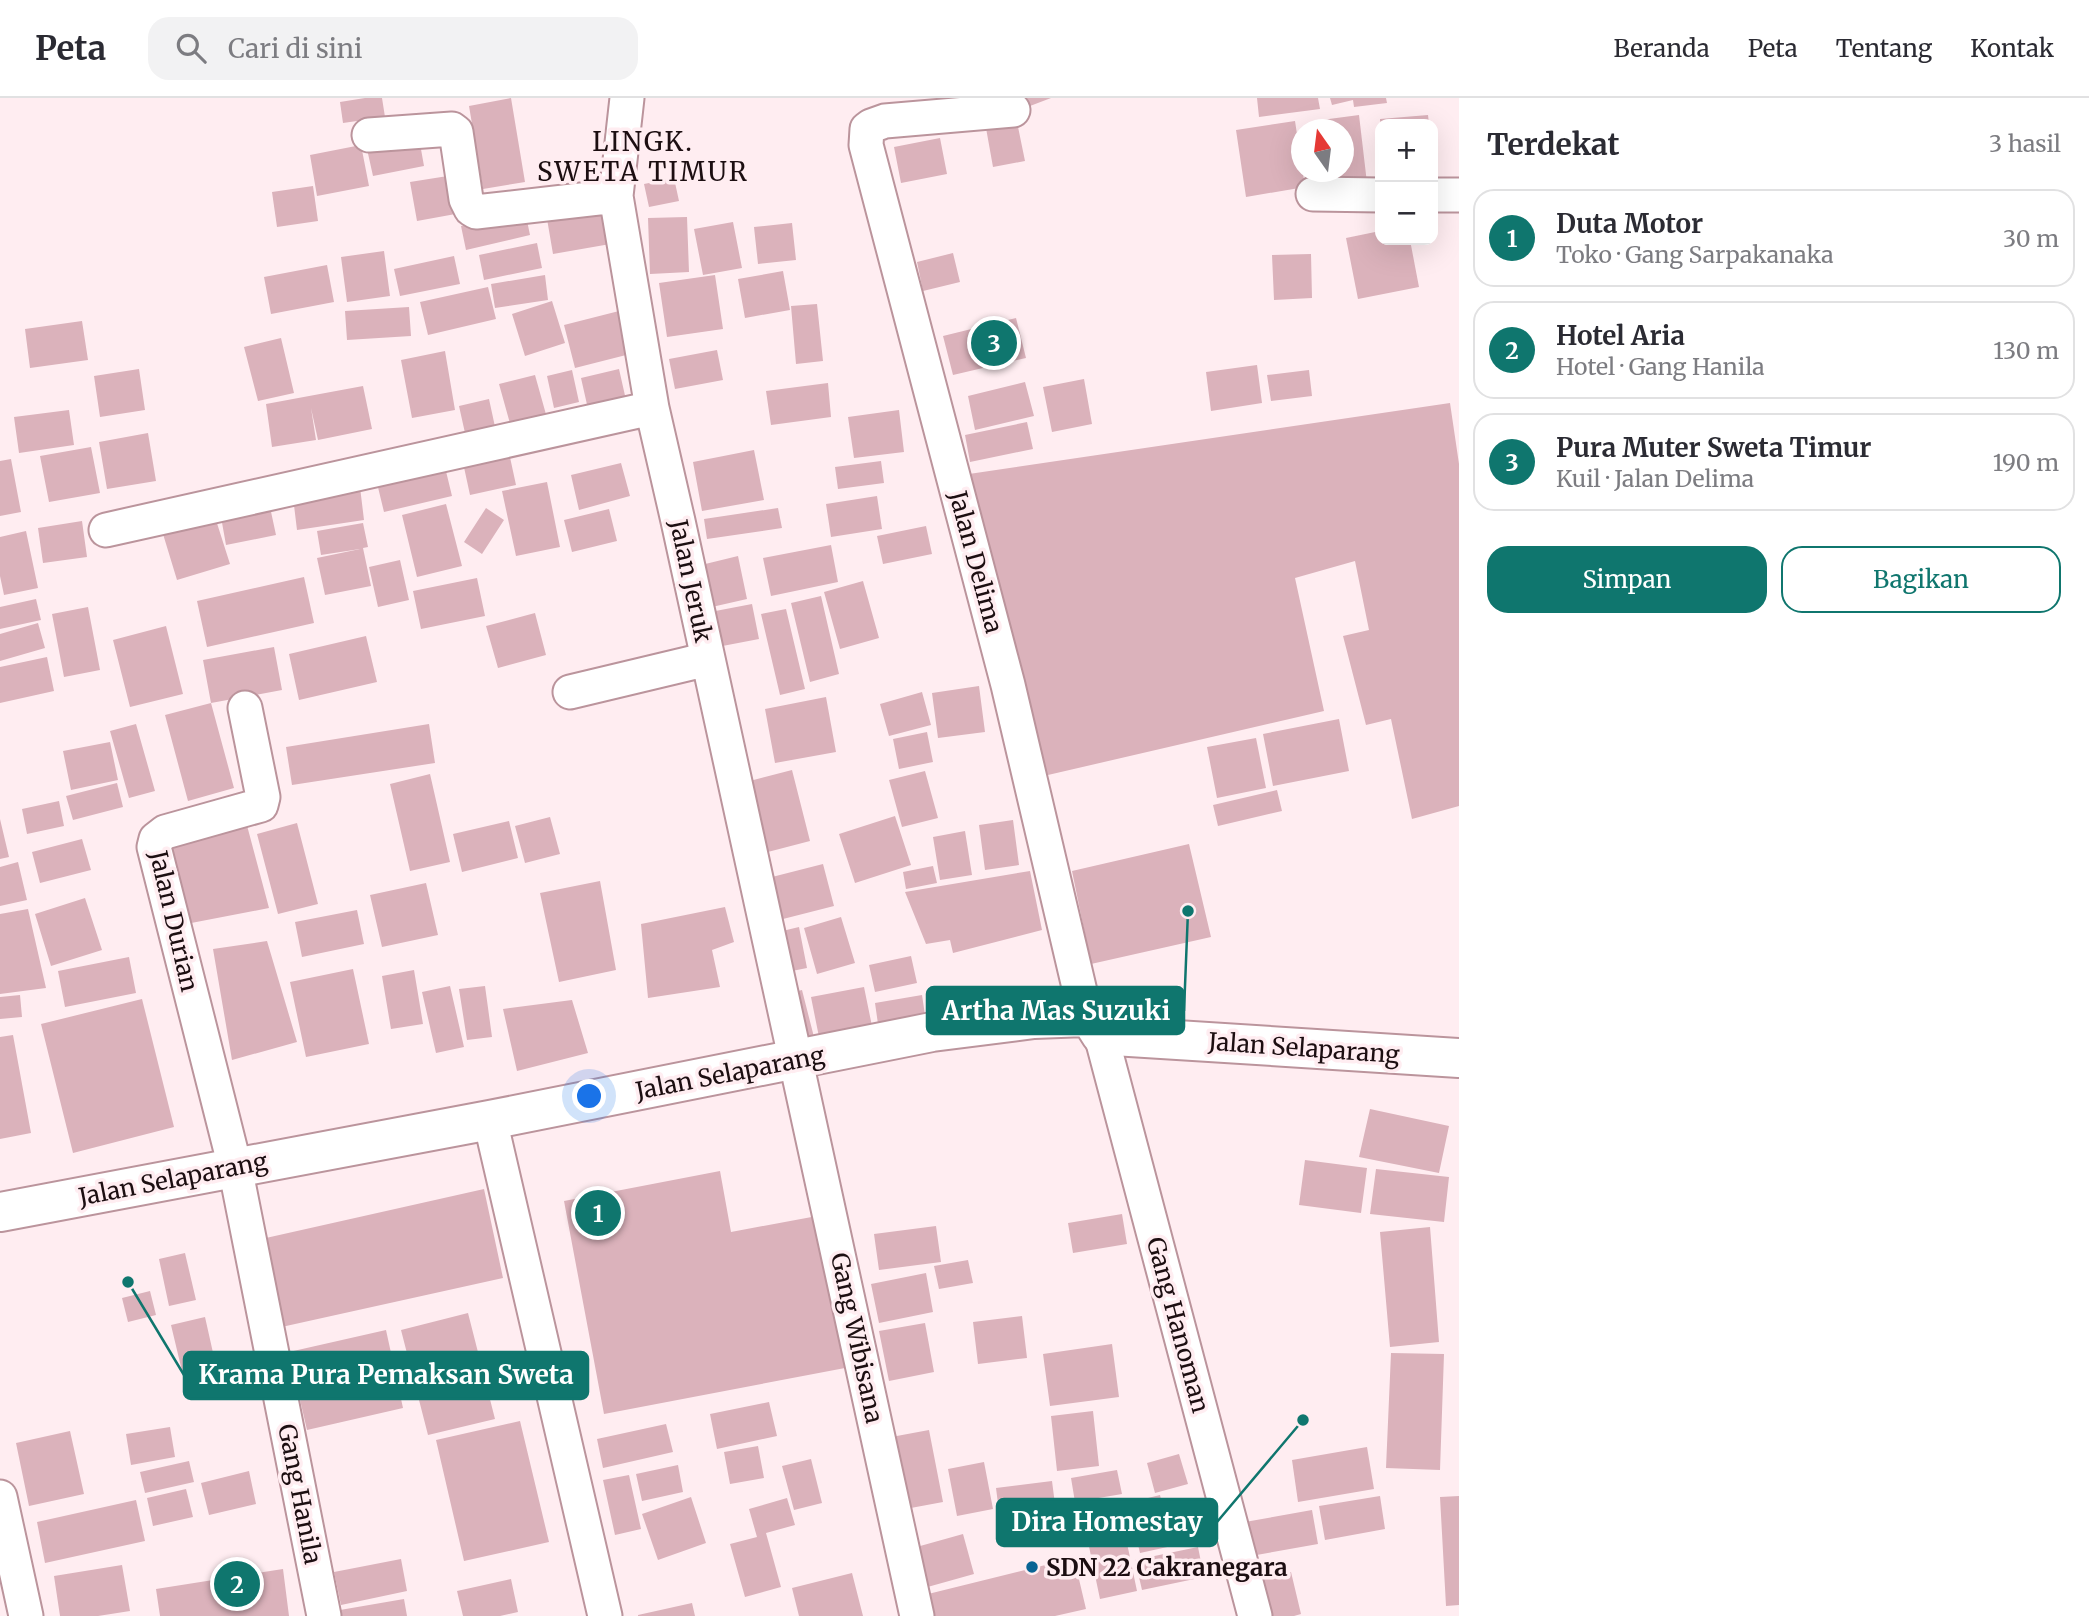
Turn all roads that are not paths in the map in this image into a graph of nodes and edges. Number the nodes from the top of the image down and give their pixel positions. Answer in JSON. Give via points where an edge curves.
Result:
{"nodes":[{"id":1,"x":627,"y":98,"type":"edge"},
{"id":2,"x":1013,"y":110,"type":"dead end"},
{"id":3,"x":369,"y":135,"type":"dead end"},
{"id":4,"x":1313,"y":194,"type":"dead end"},
{"id":5,"x":1375,"y":195,"type":"edge"},
{"id":6,"x":1438,"y":195,"type":"edge"},
{"id":7,"x":1459,"y":195,"type":"edge"},
{"id":8,"x":616,"y":196,"type":"junction"},
{"id":9,"x":652,"y":408,"type":"junction"},
{"id":10,"x":106,"y":530,"type":"dead end"},
{"id":11,"x":708,"y":659,"type":"junction"},
{"id":12,"x":570,"y":692,"type":"dead end"},
{"id":13,"x":245,"y":708,"type":"dead end"},
{"id":14,"x":1093,"y":1026,"type":"junction"},
{"id":15,"x":1459,"y":1058,"type":"edge"},
{"id":16,"x":796,"y":1060,"type":"junction"},
{"id":17,"x":490,"y":1120,"type":"junction"},
{"id":18,"x":235,"y":1167,"type":"junction"},
{"id":19,"x":0,"y":1212,"type":"edge"},
{"id":20,"x":0,"y":1497,"type":"edge"},
{"id":21,"x":26,"y":1616,"type":"edge"},
{"id":22,"x":324,"y":1616,"type":"edge"},
{"id":23,"x":605,"y":1616,"type":"edge"},
{"id":24,"x":917,"y":1616,"type":"edge"},
{"id":25,"x":1255,"y":1616,"type":"edge"}],
"edges":[{"from":1,"to":8,"type":"street","name":"Jalan Jeruk"},
{"from":2,"to":14,"type":"street","name":"Jalan Delima","via":[[885,121],[867,129],[866,145]]},
{"from":3,"to":8,"type":"street","via":[[452,129],[466,200],[475,212]]},
{"from":4,"to":5,"type":"street"},
{"from":6,"to":7,"type":"street"},
{"from":8,"to":9,"type":"street","name":"Jalan Jeruk"},
{"from":9,"to":10,"type":"street"},
{"from":9,"to":11,"type":"street","name":"Jalan Jeruk"},
{"from":11,"to":12,"type":"street"},
{"from":11,"to":16,"type":"street","name":"Jalan Jeruk"},
{"from":13,"to":18,"type":"street","name":"Jalan Durian","via":[[261,805],[165,832],[154,847]]},
{"from":14,"to":15,"type":"main road","name":"Jalan Selaparang"},
{"from":14,"to":16,"type":"main road","name":"Jalan Selaparang","via":[[1034,1019],[984,1024]]},
{"from":14,"to":25,"type":"street","name":"Gang Hanoman"},
{"from":16,"to":17,"type":"main road","name":"Jalan Selaparang"},
{"from":16,"to":24,"type":"street","name":"Gang Wibisana"},
{"from":17,"to":18,"type":"main road","name":"Jalan Selaparang"},
{"from":17,"to":23,"type":"street"},
{"from":18,"to":19,"type":"main road","name":"Jalan Selaparang"},
{"from":18,"to":22,"type":"street","name":"Gang Hanila"},
{"from":20,"to":21,"type":"street"}]}
